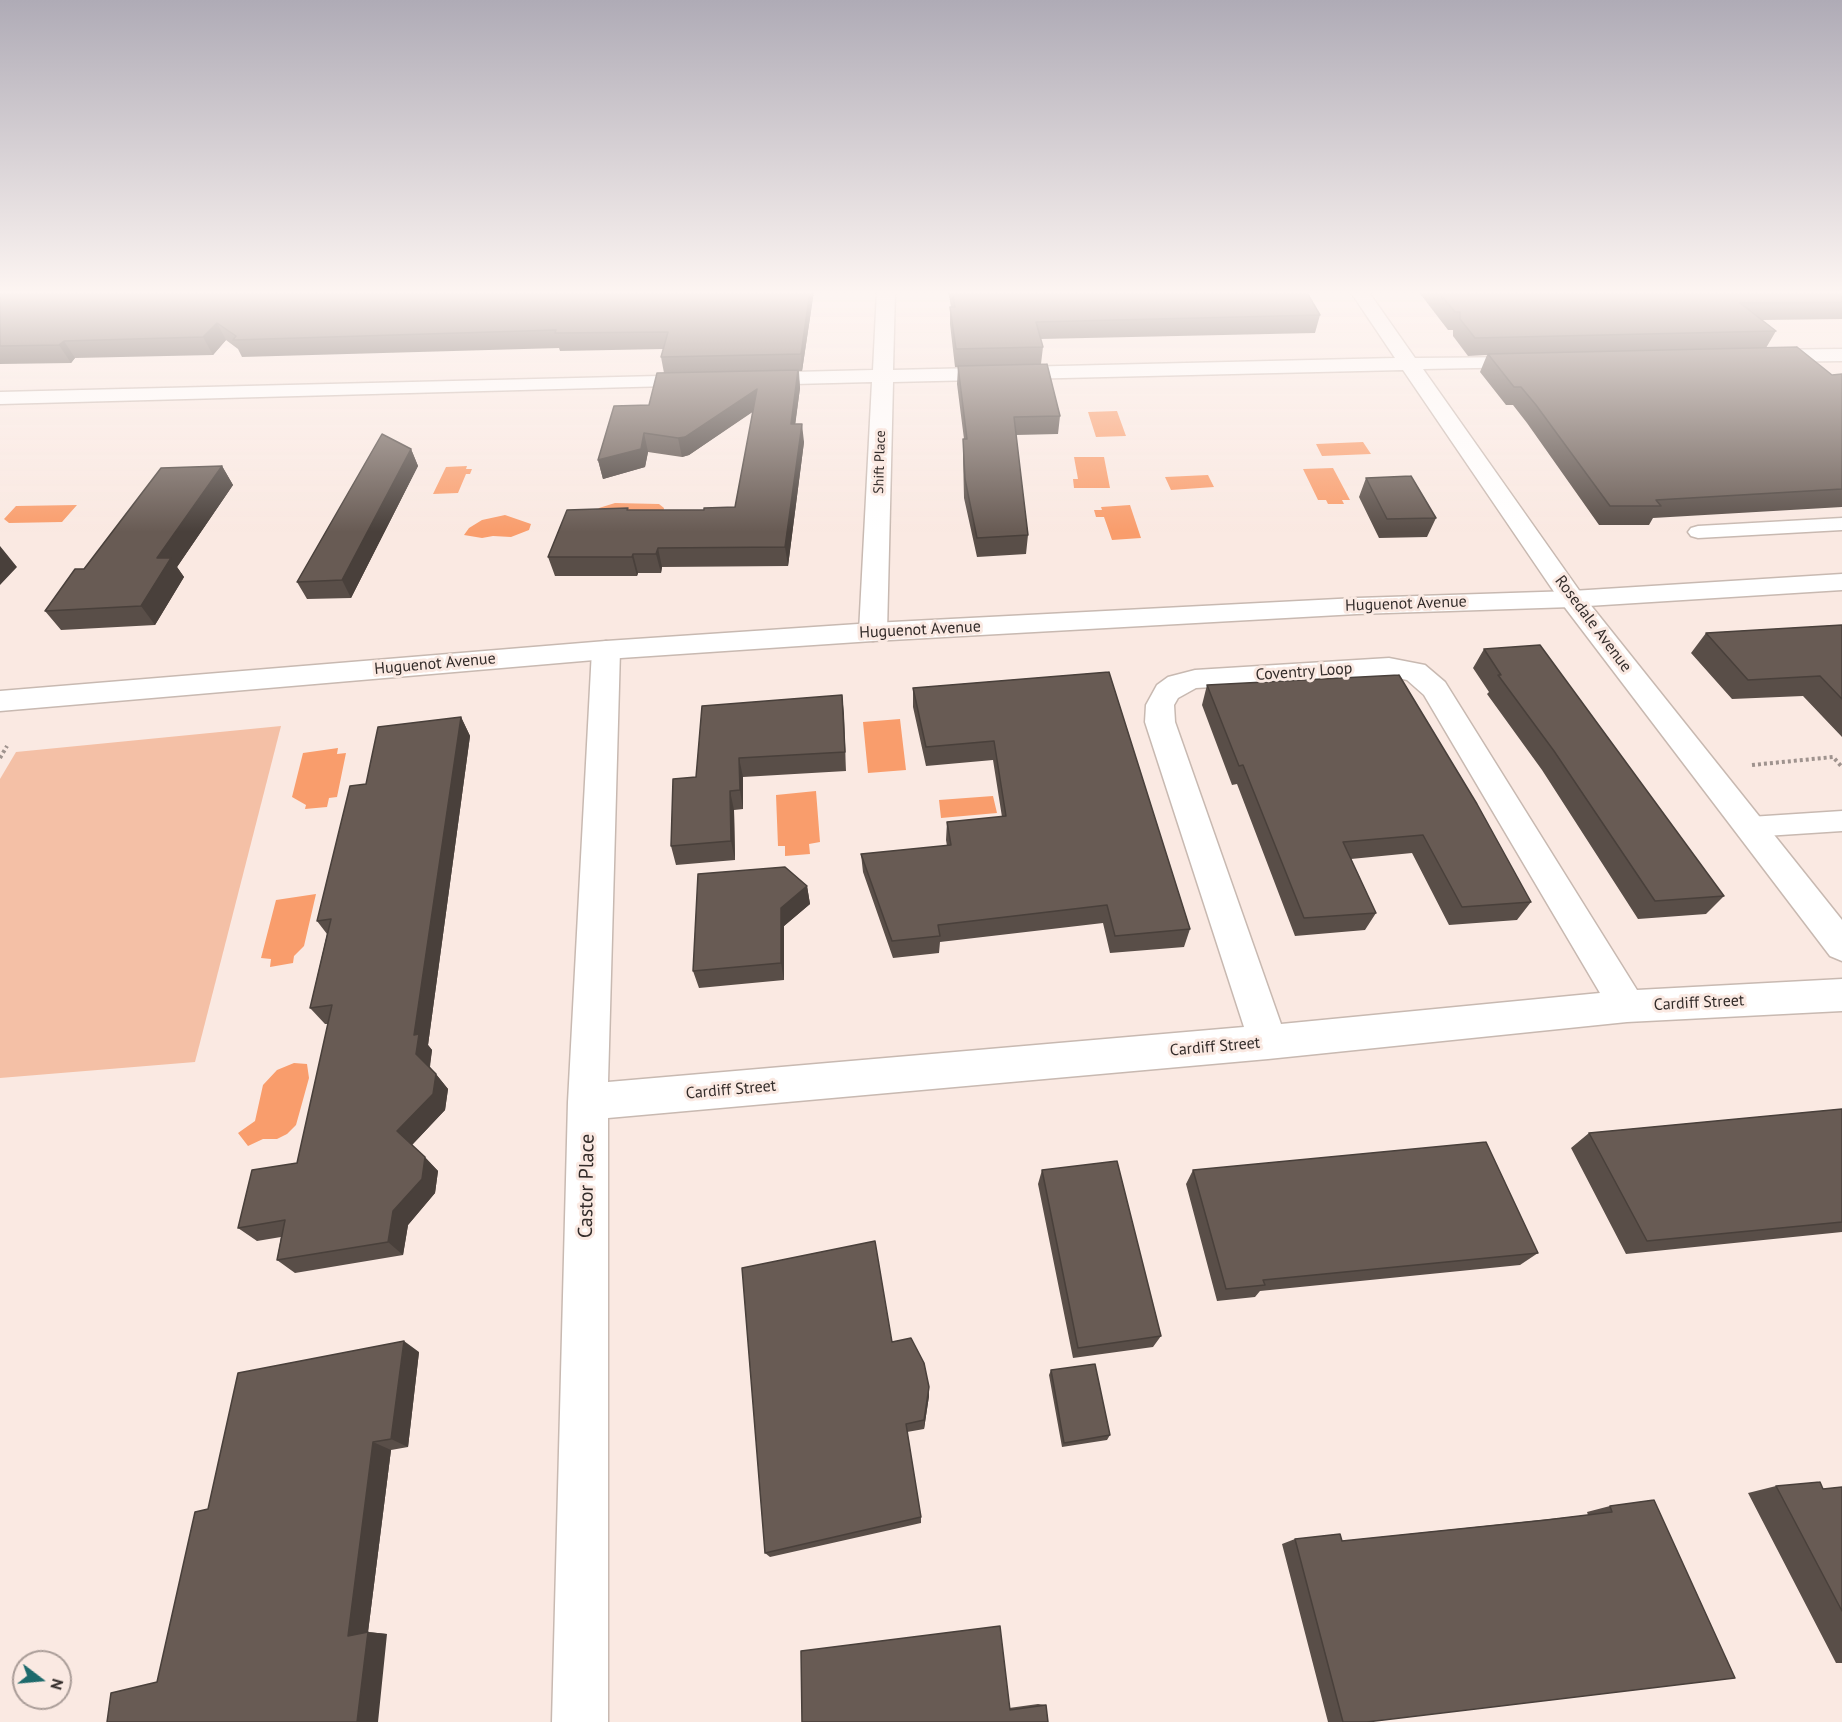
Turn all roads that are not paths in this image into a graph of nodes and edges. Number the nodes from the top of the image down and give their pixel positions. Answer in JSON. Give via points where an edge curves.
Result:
{"nodes":[{"id":1,"x":883,"y":371,"type":"edge"},
{"id":2,"x":1111,"y":371,"type":"edge"},
{"id":3,"x":1413,"y":371,"type":"edge"},
{"id":4,"x":883,"y":377,"type":"junction"},
{"id":5,"x":714,"y":380,"type":"edge"},
{"id":6,"x":738,"y":380,"type":"edge"},
{"id":7,"x":0,"y":398,"type":"edge"},
{"id":8,"x":1842,"y":524,"type":"edge"},
{"id":9,"x":1698,"y":532,"type":"dead end"},
{"id":10,"x":1842,"y":582,"type":"edge"},
{"id":11,"x":1572,"y":599,"type":"junction"},
{"id":12,"x":873,"y":632,"type":"junction"},
{"id":13,"x":606,"y":650,"type":"junction"},
{"id":14,"x":0,"y":701,"type":"edge"},
{"id":15,"x":1842,"y":821,"type":"edge"},
{"id":16,"x":1750,"y":826,"type":"junction"},
{"id":17,"x":1842,"y":946,"type":"edge"},
{"id":18,"x":1842,"y":995,"type":"edge"},
{"id":19,"x":1627,"y":1006,"type":"junction"},
{"id":20,"x":1268,"y":1042,"type":"junction"},
{"id":21,"x":588,"y":1102,"type":"junction"},
{"id":22,"x":580,"y":1722,"type":"edge"}],
"edges":[{"from":1,"to":4,"type":"street","name":"Shift Place"},
{"from":2,"to":4,"type":"street"},
{"from":3,"to":11,"type":"street","name":"Rosedale Avenue"},
{"from":4,"to":6,"type":"street"},
{"from":4,"to":12,"type":"street","name":"Shift Place"},
{"from":5,"to":7,"type":"street"},
{"from":8,"to":9,"type":"lane"},
{"from":10,"to":11,"type":"street","name":"Huguenot Avenue"},
{"from":11,"to":12,"type":"street","name":"Huguenot Avenue","via":[[1357,606]]},
{"from":11,"to":16,"type":"street","name":"Rosedale Avenue"},
{"from":12,"to":13,"type":"street","name":"Huguenot Avenue"},
{"from":13,"to":14,"type":"street","name":"Huguenot Avenue"},
{"from":13,"to":21,"type":"street","name":"Castor Place"},
{"from":15,"to":16,"type":"lane"},
{"from":16,"to":17,"type":"street","name":"Rosedale Avenue"},
{"from":18,"to":19,"type":"street","name":"Cardiff Street"},
{"from":19,"to":20,"type":"street","name":"Cardiff Street"},
{"from":19,"to":20,"type":"street","name":"Coventry Loop","via":[[1426,679],[1415,672],[1389,667],[1195,679],[1167,692],[1160,705],[1160,722]]},
{"from":20,"to":21,"type":"street","name":"Cardiff Street"},
{"from":21,"to":22,"type":"street","name":"Castor Place"}]}
